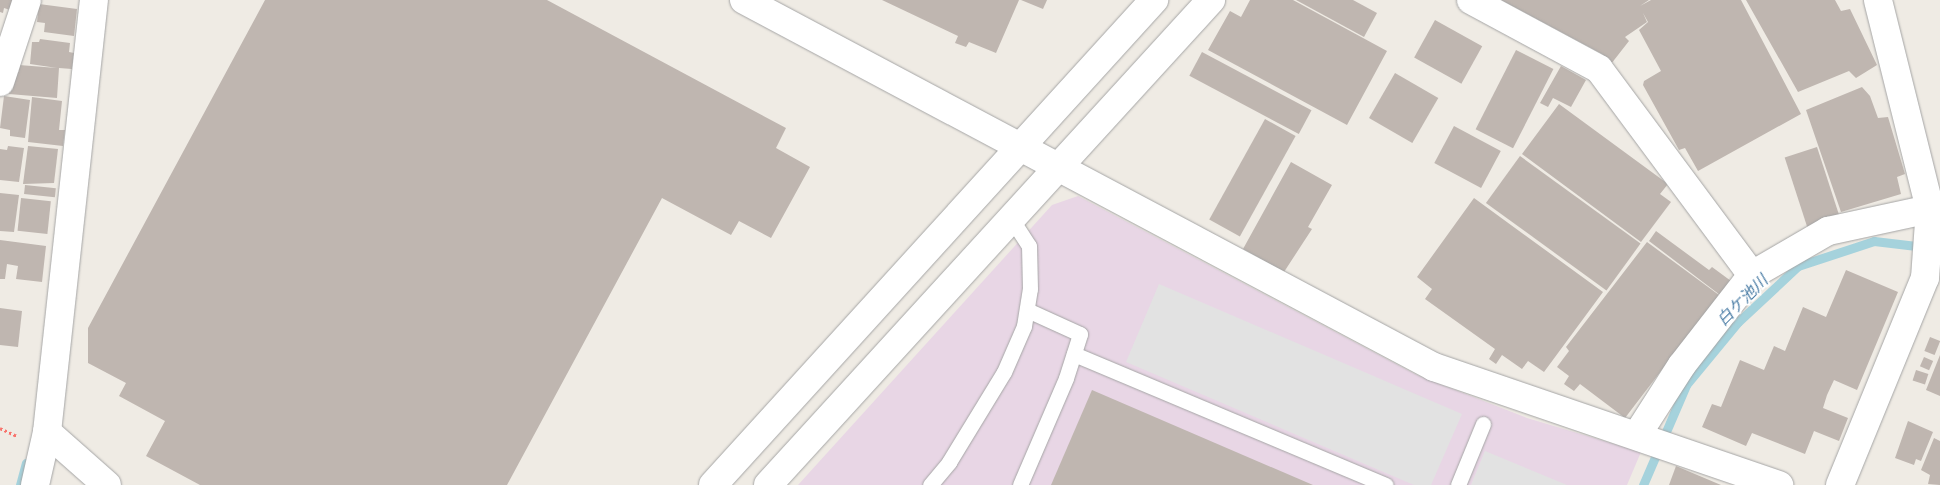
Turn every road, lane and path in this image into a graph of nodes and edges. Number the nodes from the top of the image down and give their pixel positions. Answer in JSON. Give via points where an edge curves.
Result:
{"nodes":[{"id":1,"x":27,"y":0,"type":"edge"},
{"id":2,"x":94,"y":0,"type":"edge"},
{"id":3,"x":744,"y":0,"type":"edge"},
{"id":4,"x":1154,"y":0,"type":"edge"},
{"id":5,"x":1211,"y":0,"type":"edge"},
{"id":6,"x":1471,"y":0,"type":"edge"},
{"id":7,"x":1878,"y":0,"type":"edge"},
{"id":8,"x":0,"y":82,"type":"edge"},
{"id":9,"x":1019,"y":148,"type":"junction"},
{"id":10,"x":1055,"y":168,"type":"junction"},
{"id":11,"x":1930,"y":209,"type":"junction"},
{"id":12,"x":1010,"y":218,"type":"junction"},
{"id":13,"x":1752,"y":275,"type":"junction"},
{"id":14,"x":1027,"y":310,"type":"junction"},
{"id":15,"x":1074,"y":354,"type":"junction"},
{"id":16,"x":1483,"y":424,"type":"dead end"},
{"id":17,"x":47,"y":432,"type":"junction"},
{"id":18,"x":1637,"y":435,"type":"junction"},
{"id":19,"x":35,"y":485,"type":"edge"},
{"id":20,"x":107,"y":485,"type":"edge"},
{"id":21,"x":713,"y":485,"type":"edge"},
{"id":22,"x":768,"y":485,"type":"edge"},
{"id":23,"x":930,"y":485,"type":"edge"},
{"id":24,"x":1020,"y":485,"type":"edge"},
{"id":25,"x":1386,"y":485,"type":"edge"},
{"id":26,"x":1458,"y":485,"type":"edge"},
{"id":27,"x":1779,"y":485,"type":"edge"},
{"id":28,"x":1840,"y":485,"type":"edge"}],
"edges":[{"from":1,"to":8,"type":"street"},
{"from":2,"to":17,"type":"street"},
{"from":3,"to":9,"type":"street"},
{"from":4,"to":9,"type":"street"},
{"from":5,"to":10,"type":"street"},
{"from":6,"to":13,"type":"street","via":[[1599,69]]},
{"from":7,"to":11,"type":"street"},
{"from":9,"to":10,"type":"street"},
{"from":9,"to":21,"type":"street"},
{"from":10,"to":12,"type":"street"},
{"from":10,"to":18,"type":"street","via":[[1434,367]]},
{"from":11,"to":13,"type":"street","via":[[1828,231]]},
{"from":11,"to":28,"type":"street","via":[[1926,278]]},
{"from":12,"to":14,"type":"lane","via":[[1029,246]]},
{"from":12,"to":22,"type":"street"},
{"from":13,"to":18,"type":"street","via":[[1682,365]]},
{"from":14,"to":15,"type":"lane","via":[[1080,334]]},
{"from":14,"to":23,"type":"lane","via":[[1024,326],[1004,372]]},
{"from":15,"to":24,"type":"lane"},
{"from":15,"to":25,"type":"lane"},
{"from":16,"to":26,"type":"lane"},
{"from":17,"to":19,"type":"street"},
{"from":17,"to":20,"type":"street"},
{"from":18,"to":27,"type":"street"}]}
